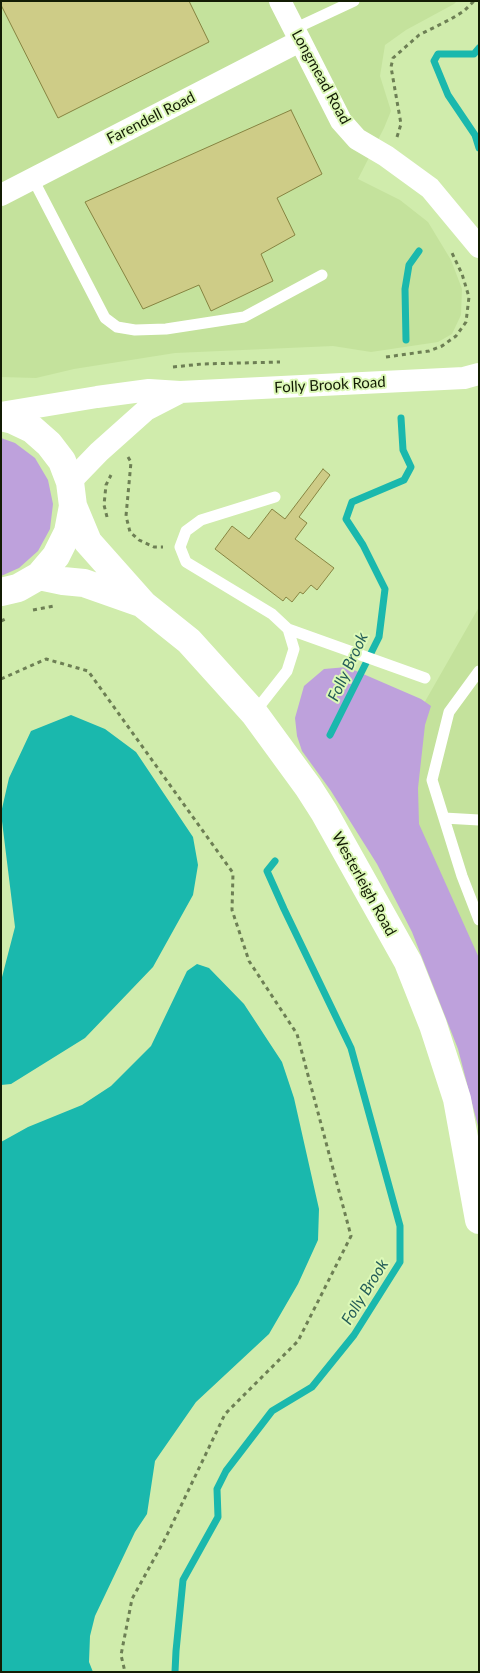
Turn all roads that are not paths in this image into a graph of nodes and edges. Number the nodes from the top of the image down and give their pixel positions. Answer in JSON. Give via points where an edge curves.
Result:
{"nodes":[{"id":1,"x":280,"y":1,"type":"edge"},
{"id":2,"x":354,"y":1,"type":"edge"},
{"id":3,"x":297,"y":35,"type":"junction"},
{"id":4,"x":33,"y":179,"type":"junction"},
{"id":5,"x":1,"y":195,"type":"edge"},
{"id":6,"x":479,"y":247,"type":"edge"},
{"id":7,"x":322,"y":274,"type":"dead end"},
{"id":8,"x":479,"y":374,"type":"edge"},
{"id":9,"x":180,"y":392,"type":"junction"},
{"id":10,"x":1,"y":413,"type":"edge"},
{"id":11,"x":1,"y":417,"type":"edge"},
{"id":12,"x":71,"y":494,"type":"junction"},
{"id":13,"x":275,"y":497,"type":"dead end"},
{"id":14,"x":39,"y":576,"type":"junction"},
{"id":15,"x":5,"y":605,"type":"edge"},
{"id":16,"x":144,"y":605,"type":"junction"},
{"id":17,"x":288,"y":629,"type":"junction"},
{"id":18,"x":479,"y":671,"type":"edge"},
{"id":19,"x":425,"y":678,"type":"dead end"},
{"id":20,"x":254,"y":713,"type":"junction"},
{"id":21,"x":444,"y":818,"type":"junction"},
{"id":22,"x":479,"y":820,"type":"edge"},
{"id":23,"x":479,"y":920,"type":"edge"},
{"id":24,"x":479,"y":1220,"type":"edge"}],
"edges":[{"from":1,"to":3,"type":"street","name":"Longmead Road"},
{"from":2,"to":3,"type":"lane"},
{"from":3,"to":4,"type":"street","name":"Farendell Road"},
{"from":3,"to":6,"type":"street","name":"Longmead Road","via":[[342,121],[357,139],[430,188]]},
{"from":4,"to":5,"type":"street","name":"Farendell Road"},
{"from":4,"to":7,"type":"lane","via":[[105,318],[118,326],[135,330],[166,328],[244,317]]},
{"from":8,"to":9,"type":"street","name":"Folly Brook Road","via":[[464,378]]},
{"from":9,"to":10,"type":"street","name":"Folly Brook Road","via":[[149,390]]},
{"from":9,"to":12,"type":"street","name":"Folly Brook Road","via":[[146,410],[98,452]]},
{"from":11,"to":12,"type":"street","name":"Westerleigh Road","via":[[32,429],[49,444],[62,462]]},
{"from":12,"to":14,"type":"street","via":[[68,532],[56,556]]},
{"from":12,"to":16,"type":"street","name":"Westerleigh Road","via":[[88,542]]},
{"from":13,"to":17,"type":"lane","via":[[201,520],[186,531],[180,547],[186,562],[272,614]]},
{"from":14,"to":15,"type":"street","via":[[18,588]]},
{"from":14,"to":16,"type":"street","name":"Westerleigh Road","via":[[84,583]]},
{"from":16,"to":20,"type":"street","name":"Westerleigh Road","via":[[189,641]]},
{"from":17,"to":19,"type":"lane"},
{"from":17,"to":20,"type":"lane","via":[[294,650],[287,671]]},
{"from":18,"to":21,"type":"lane","via":[[449,712],[432,780]]},
{"from":20,"to":24,"type":"street","name":"Westerleigh Road","via":[[324,812],[408,962],[433,1024],[457,1099]]},
{"from":21,"to":22,"type":"lane"},
{"from":21,"to":23,"type":"lane"}]}
